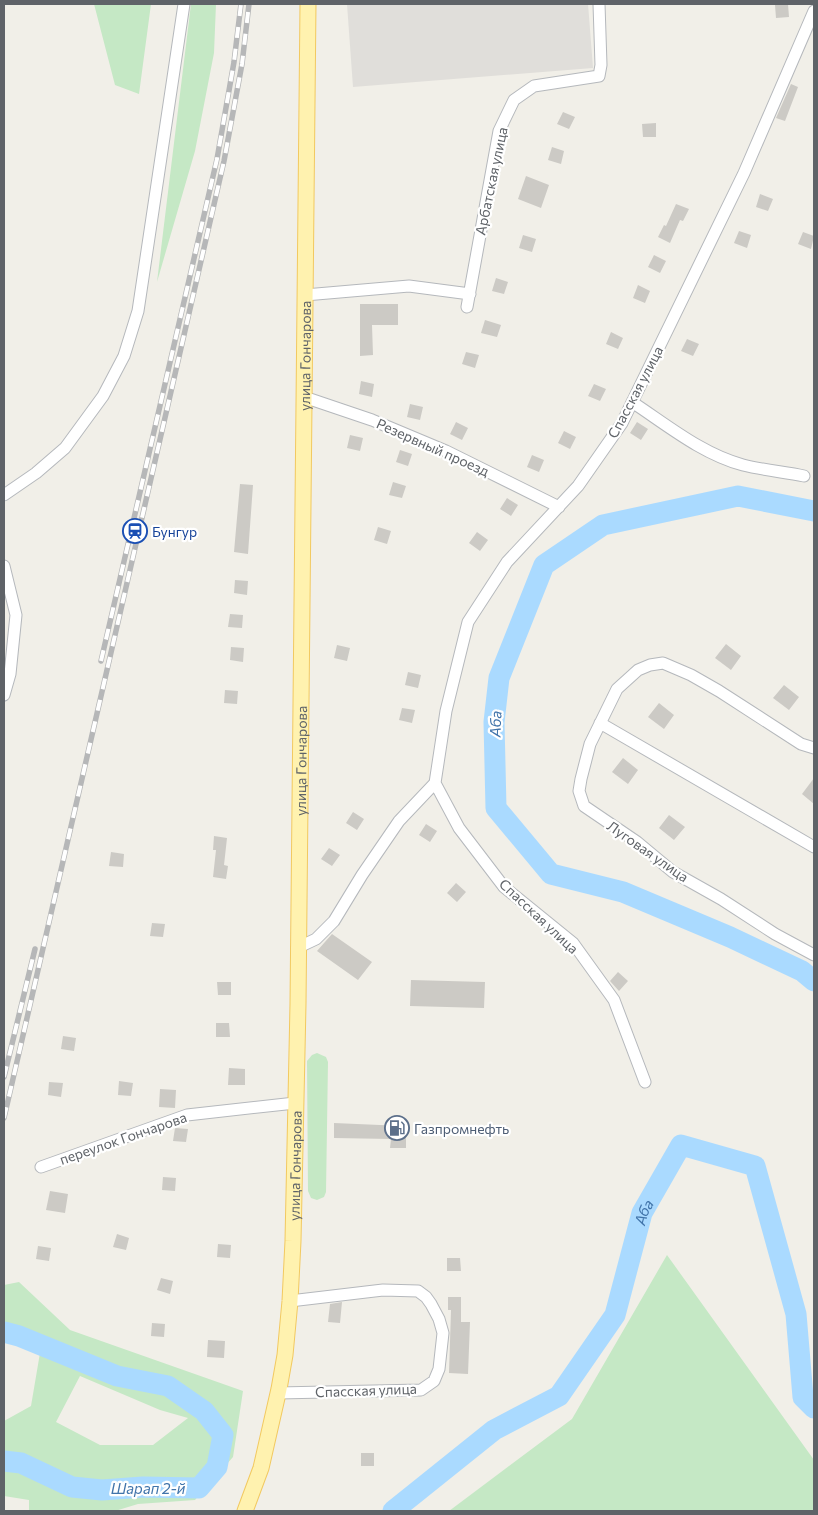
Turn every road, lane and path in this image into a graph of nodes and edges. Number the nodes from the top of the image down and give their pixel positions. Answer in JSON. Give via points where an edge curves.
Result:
{"nodes":[{"id":1,"x":184,"y":4,"type":"edge"},
{"id":2,"x":308,"y":4,"type":"edge"},
{"id":3,"x":599,"y":4,"type":"edge"},
{"id":4,"x":814,"y":11,"type":"edge"},
{"id":5,"x":470,"y":294,"type":"junction"},
{"id":6,"x":305,"y":295,"type":"junction"},
{"id":7,"x":467,"y":307,"type":"dead end"},
{"id":8,"x":304,"y":397,"type":"junction"},
{"id":9,"x":632,"y":402,"type":"junction"},
{"id":10,"x":804,"y":476,"type":"dead end"},
{"id":11,"x":4,"y":495,"type":"edge"},
{"id":12,"x":559,"y":507,"type":"junction"},
{"id":13,"x":4,"y":566,"type":"edge"},
{"id":14,"x":4,"y":695,"type":"edge"},
{"id":15,"x":600,"y":723,"type":"junction"},
{"id":16,"x":814,"y":748,"type":"edge"},
{"id":17,"x":435,"y":783,"type":"junction"},
{"id":18,"x":814,"y":847,"type":"edge"},
{"id":19,"x":298,"y":948,"type":"junction"},
{"id":20,"x":814,"y":954,"type":"edge"},
{"id":21,"x":645,"y":1082,"type":"dead end"},
{"id":22,"x":295,"y":1103,"type":"junction"},
{"id":23,"x":41,"y":1168,"type":"dead end"},
{"id":24,"x":290,"y":1301,"type":"junction"},
{"id":25,"x":278,"y":1393,"type":"junction"},
{"id":26,"x":245,"y":1511,"type":"edge"}],
"edges":[{"from":1,"to":11,"type":"street","via":[[138,311],[124,356],[103,396],[65,448]]},
{"from":2,"to":6,"type":"main road","name":"улица Гончарова"},
{"from":3,"to":5,"type":"street","name":"Арбатская улица","via":[[599,76],[534,86],[514,100],[499,131]]},
{"from":4,"to":9,"type":"street","name":"Спасская улица","via":[[744,173]]},
{"from":5,"to":6,"type":"street","via":[[409,286]]},
{"from":5,"to":7,"type":"street","name":"Арбатская улица"},
{"from":6,"to":8,"type":"main road","name":"улица Гончарова"},
{"from":8,"to":12,"type":"street","name":"Резервный проезд","via":[[372,420],[446,451]]},
{"from":8,"to":19,"type":"main road","name":"улица Гончарова"},
{"from":9,"to":10,"type":"street","via":[[700,447],[720,456]]},
{"from":9,"to":12,"type":"street","name":"Спасская улица","via":[[622,423],[578,486]]},
{"from":12,"to":17,"type":"street","name":"Спасская улица","via":[[507,562],[468,622],[446,711]]},
{"from":13,"to":14,"type":"street","via":[[16,615],[10,674]]},
{"from":15,"to":16,"type":"street","name":"Луговая улица","via":[[617,688],[638,670],[663,663],[719,691],[800,744]]},
{"from":15,"to":18,"type":"street"},
{"from":15,"to":20,"type":"street","name":"Луговая улица","via":[[590,744],[581,778],[579,791],[584,806],[637,842],[673,872]]},
{"from":17,"to":19,"type":"street","via":[[399,821],[334,921],[316,939]]},
{"from":17,"to":21,"type":"street","name":"Спасская улица","via":[[459,828],[504,887],[573,943],[614,1000]]},
{"from":19,"to":22,"type":"main road","name":"улица Гончарова"},
{"from":22,"to":23,"type":"street","name":"переулок Гончарова","via":[[186,1115]]},
{"from":22,"to":24,"type":"main road","name":"улица Гончарова"},
{"from":24,"to":25,"type":"main road","name":"улица Гончарова"},
{"from":24,"to":25,"type":"street","name":"Спасская улица","via":[[383,1290],[418,1291],[426,1297],[443,1333],[439,1369],[434,1381],[421,1390]]},
{"from":25,"to":26,"type":"main road","name":"улица Гончарова","via":[[261,1468]]}]}
